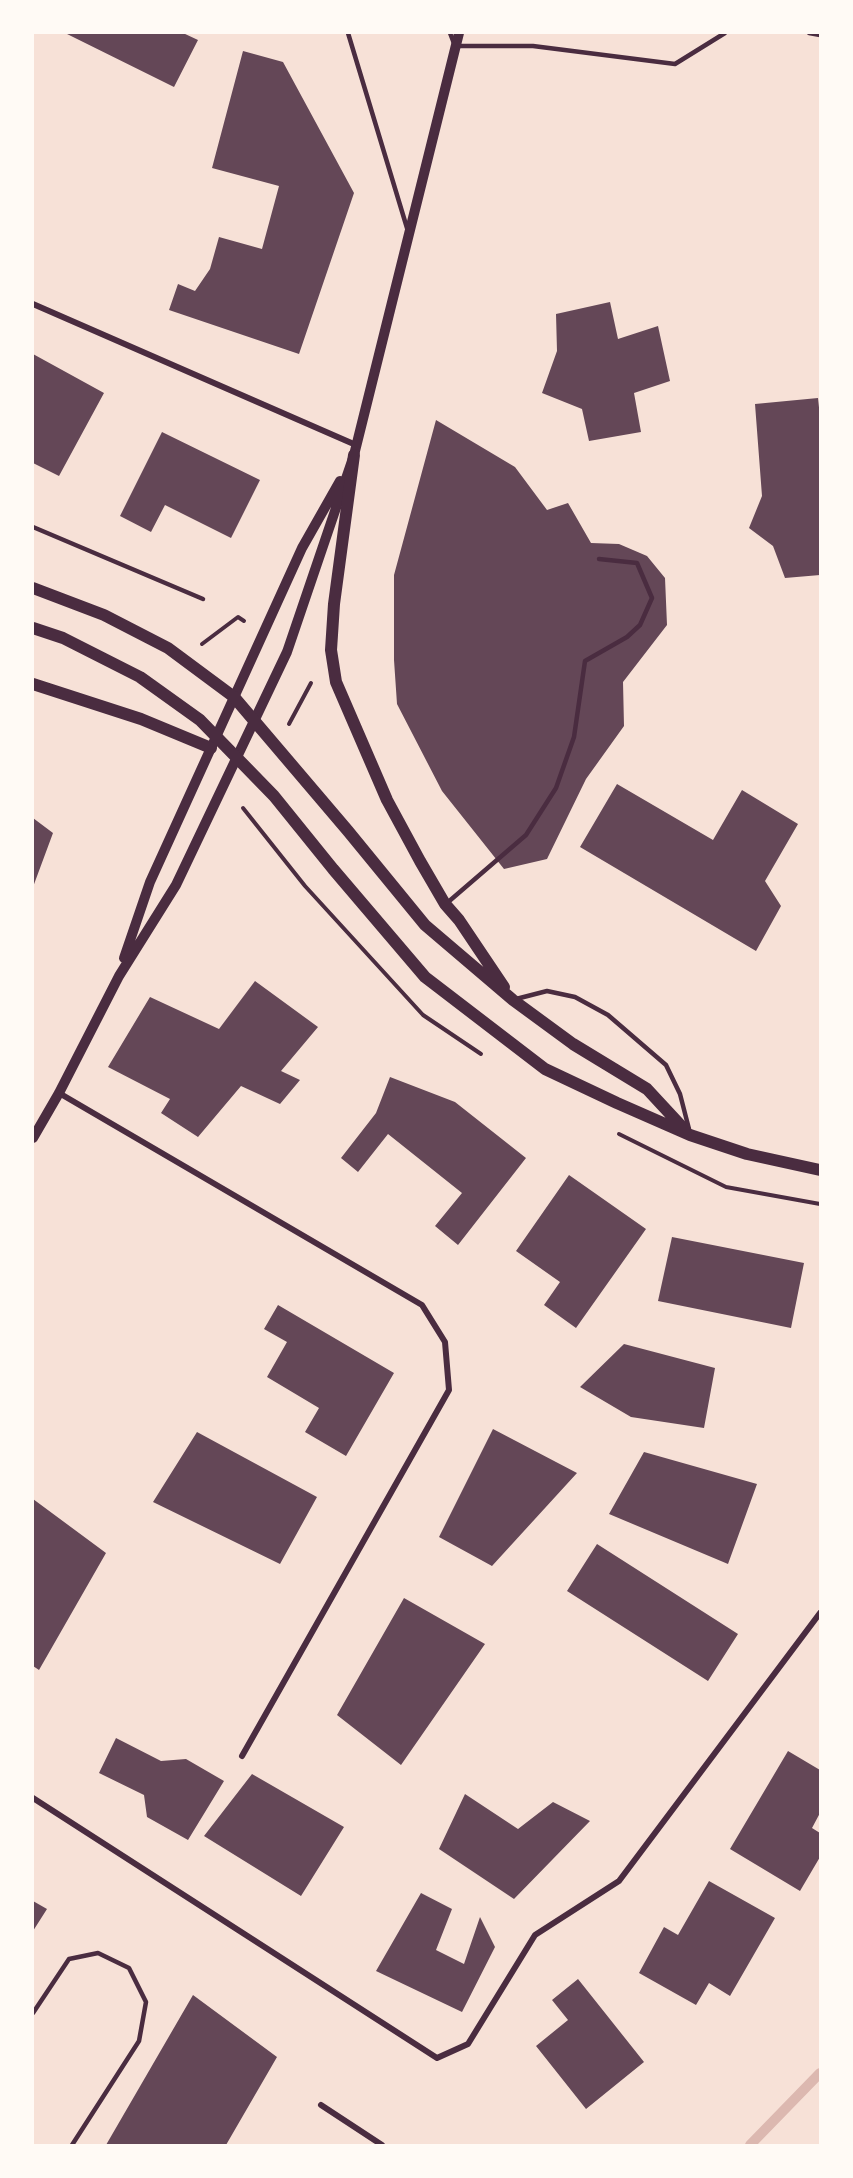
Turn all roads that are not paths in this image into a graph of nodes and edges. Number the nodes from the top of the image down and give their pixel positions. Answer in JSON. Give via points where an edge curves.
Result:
{"nodes":[{"id":1,"x":348,"y":33,"type":"edge"},
{"id":2,"x":450,"y":33,"type":"edge"},
{"id":3,"x":459,"y":33,"type":"edge"},
{"id":4,"x":725,"y":33,"type":"edge"},
{"id":5,"x":809,"y":33,"type":"edge"},
{"id":6,"x":820,"y":34,"type":"edge"},
{"id":7,"x":455,"y":46,"type":"junction"},
{"id":8,"x":409,"y":234,"type":"junction"},
{"id":9,"x":33,"y":304,"type":"edge"},
{"id":10,"x":355,"y":450,"type":"junction"},
{"id":11,"x":33,"y":527,"type":"edge"},
{"id":12,"x":599,"y":559,"type":"dead end"},
{"id":13,"x":33,"y":588,"type":"edge"},
{"id":14,"x":203,"y":599,"type":"dead end"},
{"id":15,"x":33,"y":628,"type":"edge"},
{"id":16,"x":33,"y":684,"type":"edge"},
{"id":17,"x":234,"y":697,"type":"junction"},
{"id":18,"x":255,"y":720,"type":"junction"},
{"id":19,"x":211,"y":748,"type":"junction"},
{"id":20,"x":445,"y":904,"type":"junction"},
{"id":21,"x":119,"y":975,"type":"junction"},
{"id":22,"x":513,"y":1000,"type":"junction"},
{"id":23,"x":59,"y":1093,"type":"junction"},
{"id":24,"x":690,"y":1135,"type":"junction"},
{"id":25,"x":33,"y":1138,"type":"edge"},
{"id":26,"x":820,"y":1170,"type":"edge"},
{"id":27,"x":820,"y":1613,"type":"edge"},
{"id":28,"x":242,"y":1756,"type":"dead end"},
{"id":29,"x":33,"y":1798,"type":"edge"},
{"id":30,"x":33,"y":2013,"type":"edge"},
{"id":31,"x":321,"y":2105,"type":"dead end"},
{"id":32,"x":72,"y":2145,"type":"edge"},
{"id":33,"x":382,"y":2145,"type":"edge"}],
"edges":[{"from":1,"to":8,"type":"lane"},
{"from":2,"to":7,"type":"lane"},
{"from":3,"to":7,"type":"street"},
{"from":4,"to":7,"type":"lane","via":[[675,64],[533,46]]},
{"from":5,"to":6,"type":"lane"},
{"from":7,"to":8,"type":"street"},
{"from":8,"to":10,"type":"street"},
{"from":9,"to":10,"type":"street"},
{"from":10,"to":17,"type":"street","via":[[302,548]]},
{"from":10,"to":18,"type":"street","via":[[287,652]]},
{"from":10,"to":20,"type":"main road","via":[[334,604],[331,650],[336,682],[387,800]]},
{"from":11,"to":14,"type":"lane"},
{"from":12,"to":20,"type":"lane","via":[[637,563],[652,598],[640,625],[585,662],[574,737],[556,788],[526,835]]},
{"from":13,"to":17,"type":"main road","via":[[104,615],[168,648]]},
{"from":15,"to":24,"type":"main road","via":[[63,638],[140,677],[200,720],[274,796],[425,977],[546,1069]]},
{"from":16,"to":19,"type":"main road","via":[[141,719]]},
{"from":17,"to":18,"type":"main road"},
{"from":17,"to":19,"type":"street"},
{"from":18,"to":21,"type":"street","via":[[176,885]]},
{"from":18,"to":22,"type":"main road","via":[[425,925]]},
{"from":19,"to":21,"type":"street","via":[[150,882]]},
{"from":20,"to":22,"type":"main road"},
{"from":21,"to":23,"type":"street"},
{"from":22,"to":24,"type":"main road","via":[[573,1044],[647,1089]]},
{"from":22,"to":24,"type":"lane","via":[[547,991],[574,997],[608,1016],[666,1065],[680,1094]]},
{"from":23,"to":25,"type":"street"},
{"from":23,"to":28,"type":"street","via":[[422,1305],[445,1342],[449,1390]]},
{"from":24,"to":26,"type":"main road","via":[[747,1154]]},
{"from":27,"to":29,"type":"street","via":[[619,1881],[535,1935],[468,2044],[437,2058]]},
{"from":30,"to":32,"type":"lane","via":[[69,1959],[98,1953],[129,1968],[146,2002],[139,2041]]},
{"from":31,"to":33,"type":"street"}]}
